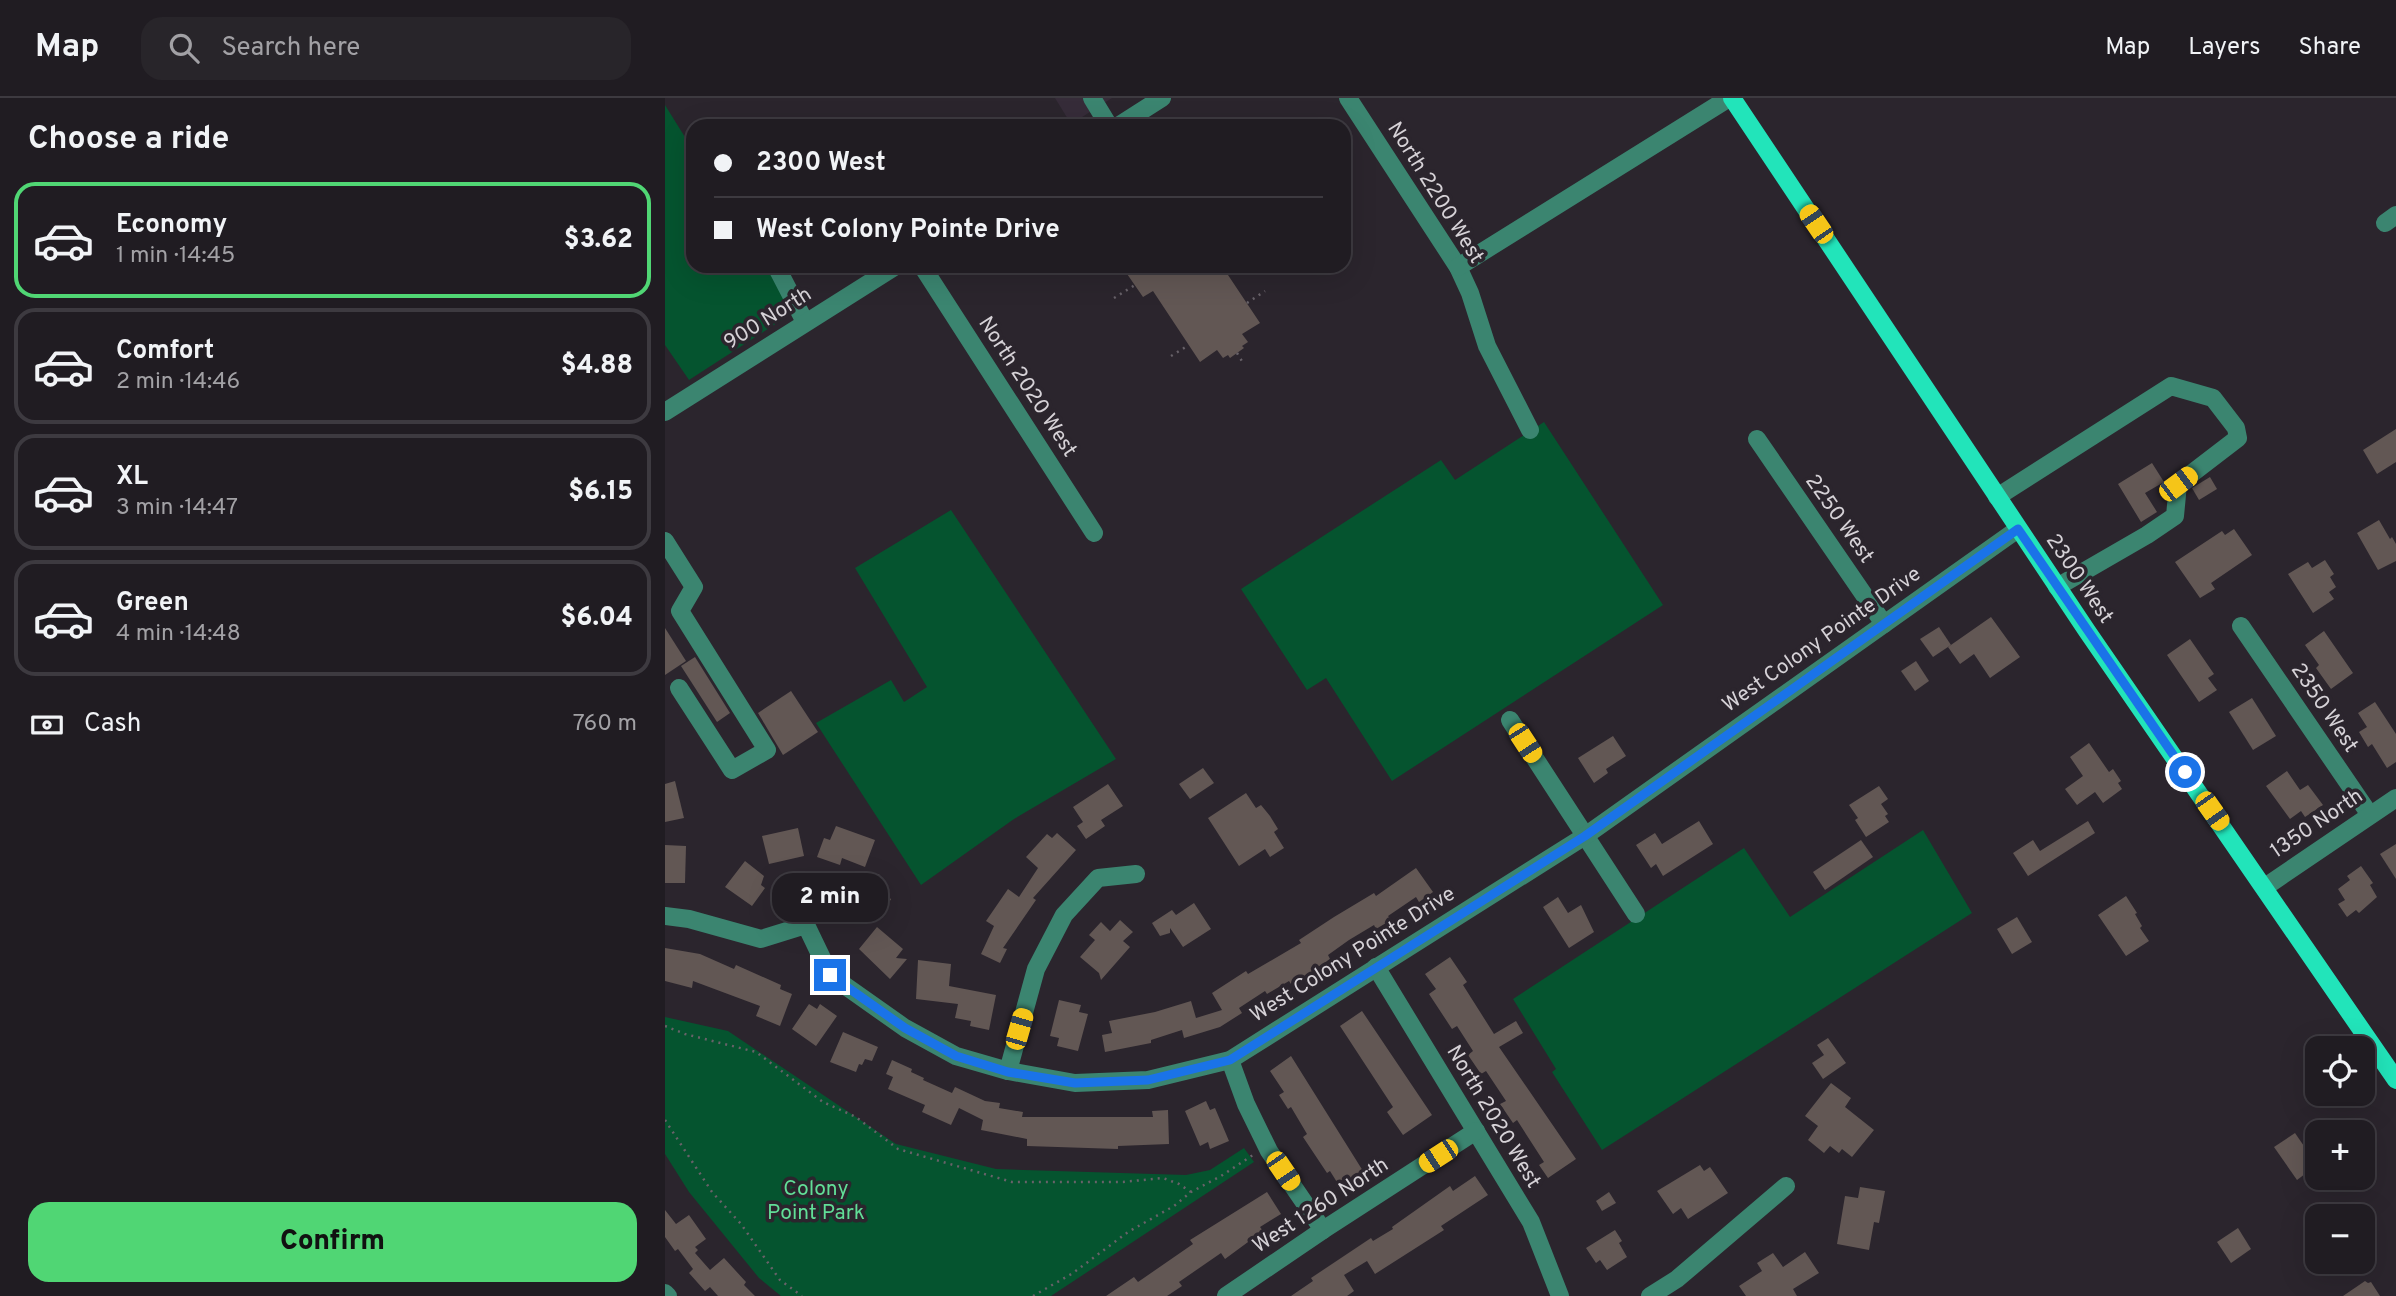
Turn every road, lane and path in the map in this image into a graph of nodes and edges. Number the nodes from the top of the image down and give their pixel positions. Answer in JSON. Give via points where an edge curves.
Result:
{"nodes":[{"id":1,"x":1091,"y":98,"type":"edge"},
{"id":2,"x":1162,"y":98,"type":"edge"},
{"id":3,"x":1348,"y":98,"type":"edge"},
{"id":4,"x":1730,"y":98,"type":"edge"},
{"id":5,"x":1104,"y":119,"type":"edge"},
{"id":6,"x":1129,"y":119,"type":"edge"},
{"id":7,"x":1458,"y":267,"type":"junction"},
{"id":8,"x":780,"y":273,"type":"edge"},
{"id":9,"x":885,"y":273,"type":"edge"},
{"id":10,"x":927,"y":273,"type":"edge"},
{"id":11,"x":1135,"y":285,"type":"dead end"},
{"id":12,"x":1265,"y":292,"type":"dead end"},
{"id":13,"x":1114,"y":298,"type":"dead end"},
{"id":14,"x":1247,"y":303,"type":"dead end"},
{"id":15,"x":805,"y":322,"type":"junction"},
{"id":16,"x":1189,"y":345,"type":"dead end"},
{"id":17,"x":1237,"y":353,"type":"dead end"},
{"id":18,"x":1171,"y":356,"type":"dead end"},
{"id":19,"x":1243,"y":363,"type":"dead end"},
{"id":20,"x":665,"y":412,"type":"edge"},
{"id":21,"x":1530,"y":430,"type":"dead end"},
{"id":22,"x":1757,"y":439,"type":"dead end"},
{"id":23,"x":1997,"y":497,"type":"junction"},
{"id":24,"x":2018,"y":529,"type":"junction"},
{"id":25,"x":1094,"y":533,"type":"dead end"},
{"id":26,"x":665,"y":541,"type":"edge"},
{"id":27,"x":2057,"y":587,"type":"junction"},
{"id":28,"x":1884,"y":624,"type":"junction"},
{"id":29,"x":2241,"y":626,"type":"dead end"},
{"id":30,"x":679,"y":688,"type":"dead end"},
{"id":31,"x":1510,"y":720,"type":"dead end"},
{"id":32,"x":2396,"y":798,"type":"edge"},
{"id":33,"x":2370,"y":816,"type":"junction"},
{"id":34,"x":1585,"y":836,"type":"junction"},
{"id":35,"x":1136,"y":874,"type":"dead end"},
{"id":36,"x":2265,"y":887,"type":"junction"},
{"id":37,"x":1636,"y":914,"type":"dead end"},
{"id":38,"x":665,"y":916,"type":"edge"},
{"id":39,"x":1375,"y":967,"type":"junction"},
{"id":40,"x":665,"y":1026,"type":"edge"},
{"id":41,"x":1230,"y":1060,"type":"junction"},
{"id":42,"x":2393,"y":1070,"type":"edge"},
{"id":43,"x":1008,"y":1072,"type":"junction"},
{"id":44,"x":665,"y":1120,"type":"edge"},
{"id":45,"x":1476,"y":1131,"type":"junction"},
{"id":46,"x":1254,"y":1154,"type":"dead end"},
{"id":47,"x":1786,"y":1186,"type":"dead end"},
{"id":48,"x":1191,"y":1192,"type":"junction"},
{"id":49,"x":1323,"y":1230,"type":"junction"},
{"id":50,"x":801,"y":1296,"type":"edge"},
{"id":51,"x":1033,"y":1296,"type":"edge"},
{"id":52,"x":1226,"y":1296,"type":"edge"},
{"id":53,"x":1560,"y":1296,"type":"edge"},
{"id":54,"x":1650,"y":1296,"type":"edge"}],
"edges":[{"from":1,"to":5,"type":"street"},
{"from":2,"to":6,"type":"street"},
{"from":3,"to":7,"type":"street","name":"North 2200 West"},
{"from":4,"to":7,"type":"street"},
{"from":4,"to":23,"type":"main road","name":"2300 West"},
{"from":7,"to":21,"type":"street","name":"North 2200 West","via":[[1487,346]]},
{"from":8,"to":15,"type":"street"},
{"from":9,"to":15,"type":"street","name":"900 North"},
{"from":10,"to":25,"type":"street","name":"North 2020 West"},
{"from":11,"to":13,"type":"path"},
{"from":12,"to":14,"type":"path"},
{"from":15,"to":20,"type":"street","name":"900 North"},
{"from":16,"to":18,"type":"path"},
{"from":17,"to":19,"type":"path"},
{"from":22,"to":28,"type":"street","name":"2250 West"},
{"from":23,"to":24,"type":"main road","name":"2300 West"},
{"from":23,"to":27,"type":"street","via":[[2171,386],[2213,398],[2236,428],[2238,438],[2178,484],[2175,516]]},
{"from":24,"to":27,"type":"main road","name":"2300 West"},
{"from":24,"to":28,"type":"street","name":"West Colony Pointe Drive"},
{"from":26,"to":30,"type":"street","via":[[694,587],[680,611],[767,750],[733,771]]},
{"from":27,"to":36,"type":"main road","name":"2300 West"},
{"from":28,"to":34,"type":"street","name":"West Colony Pointe Drive"},
{"from":29,"to":33,"type":"street","name":"2350 West"},
{"from":31,"to":34,"type":"street"},
{"from":32,"to":33,"type":"street","name":"1350 North"},
{"from":33,"to":36,"type":"street","name":"1350 North"},
{"from":34,"to":37,"type":"street"},
{"from":34,"to":39,"type":"street","name":"West Colony Pointe Drive"},
{"from":35,"to":43,"type":"street","via":[[1098,878],[1064,915],[1037,969]]},
{"from":36,"to":42,"type":"main road","name":"2300 West"},
{"from":38,"to":43,"type":"street","name":"West Colony Pointe Drive","via":[[761,939],[806,925],[830,975],[905,1028],[956,1056]]},
{"from":39,"to":41,"type":"street","name":"West Colony Pointe Drive"},
{"from":39,"to":45,"type":"street","name":"North 2020 West"},
{"from":40,"to":48,"type":"path","via":[[757,1052],[898,1149],[1012,1182],[1163,1178]]},
{"from":41,"to":43,"type":"street","name":"West Colony Pointe Drive","via":[[1148,1080],[1075,1083]]},
{"from":41,"to":49,"type":"street","via":[[1269,1150]]},
{"from":44,"to":50,"type":"path","via":[[712,1192],[780,1280]]},
{"from":45,"to":49,"type":"street","name":"West 1260 North"},
{"from":45,"to":53,"type":"street","name":"North 2020 West","via":[[1531,1222]]},
{"from":46,"to":48,"type":"path"},
{"from":47,"to":54,"type":"street","via":[[1677,1279]]},
{"from":48,"to":51,"type":"path"},
{"from":49,"to":52,"type":"street","name":"West 1260 North"}]}
